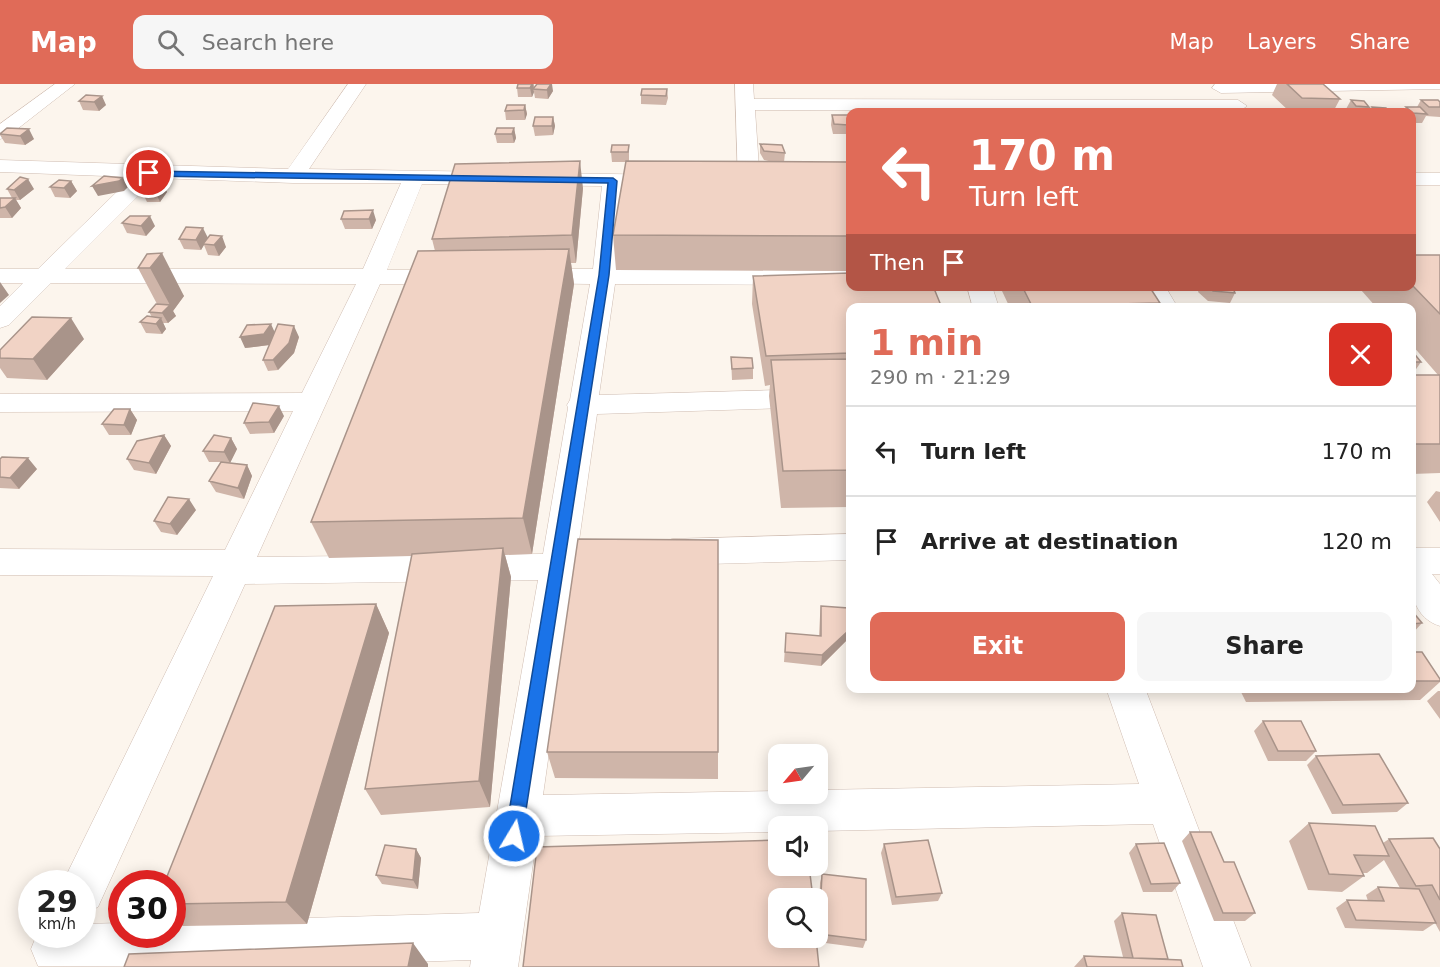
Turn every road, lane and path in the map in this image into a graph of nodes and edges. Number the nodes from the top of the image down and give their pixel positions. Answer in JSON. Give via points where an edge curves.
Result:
{"nodes":[{"id":1,"x":66,"y":84,"type":"edge"},
{"id":2,"x":357,"y":84,"type":"edge"},
{"id":3,"x":744,"y":84,"type":"edge"},
{"id":4,"x":880,"y":84,"type":"edge"},
{"id":5,"x":1081,"y":84,"type":"edge"},
{"id":6,"x":1440,"y":84,"type":"edge"},
{"id":7,"x":1369,"y":85,"type":"edge"},
{"id":8,"x":1219,"y":86,"type":"edge"},
{"id":9,"x":745,"y":104,"type":"junction"},
{"id":10,"x":886,"y":105,"type":"junction"},
{"id":11,"x":1095,"y":105,"type":"junction"},
{"id":12,"x":943,"y":108,"type":"edge"},
{"id":13,"x":995,"y":108,"type":"edge"},
{"id":14,"x":1204,"y":108,"type":"edge"},
{"id":15,"x":1240,"y":108,"type":"edge"},
{"id":16,"x":0,"y":133,"type":"edge"},
{"id":17,"x":0,"y":166,"type":"edge"},
{"id":18,"x":149,"y":173,"type":"junction"},
{"id":19,"x":293,"y":177,"type":"junction"},
{"id":20,"x":413,"y":179,"type":"junction"},
{"id":21,"x":1424,"y":179,"type":"edge"},
{"id":22,"x":613,"y":181,"type":"junction"},
{"id":23,"x":694,"y":182,"type":"edge"},
{"id":24,"x":727,"y":182,"type":"edge"},
{"id":25,"x":748,"y":182,"type":"junction"},
{"id":26,"x":771,"y":183,"type":"edge"},
{"id":27,"x":1440,"y":196,"type":"edge"},
{"id":28,"x":604,"y":275,"type":"junction"},
{"id":29,"x":0,"y":276,"type":"edge"},
{"id":30,"x":46,"y":276,"type":"junction"},
{"id":31,"x":511,"y":276,"type":"edge"},
{"id":32,"x":476,"y":277,"type":"edge"},
{"id":33,"x":371,"y":278,"type":"junction"},
{"id":34,"x":846,"y":278,"type":"edge"},
{"id":35,"x":0,"y":320,"type":"edge"},
{"id":36,"x":846,"y":398,"type":"edge"},
{"id":37,"x":311,"y":402,"type":"junction"},
{"id":38,"x":0,"y":403,"type":"edge"},
{"id":39,"x":582,"y":405,"type":"junction"},
{"id":40,"x":846,"y":547,"type":"edge"},
{"id":41,"x":640,"y":553,"type":"edge"},
{"id":42,"x":593,"y":554,"type":"edge"},
{"id":43,"x":557,"y":561,"type":"junction"},
{"id":44,"x":1416,"y":561,"type":"edge"},
{"id":45,"x":1440,"y":561,"type":"edge"},
{"id":46,"x":0,"y":562,"type":"edge"},
{"id":47,"x":234,"y":567,"type":"junction"},
{"id":48,"x":1416,"y":578,"type":"edge"},
{"id":49,"x":1440,"y":612,"type":"edge"},
{"id":50,"x":1127,"y":693,"type":"edge"},
{"id":51,"x":1167,"y":804,"type":"junction"},
{"id":52,"x":517,"y":816,"type":"junction"},
{"id":53,"x":92,"y":870,"type":"edge"},
{"id":54,"x":55,"y":950,"type":"edge"},
{"id":55,"x":496,"y":951,"type":"edge"},
{"id":56,"x":1227,"y":967,"type":"edge"}],
"edges":[{"from":1,"to":16,"type":"street"},
{"from":2,"to":19,"type":"street"},
{"from":3,"to":9,"type":"street"},
{"from":4,"to":10,"type":"street"},
{"from":5,"to":11,"type":"street"},
{"from":6,"to":7,"type":"street"},
{"from":7,"to":8,"type":"street"},
{"from":8,"to":15,"type":"street"},
{"from":9,"to":10,"type":"street"},
{"from":9,"to":25,"type":"street"},
{"from":10,"to":12,"type":"street"},
{"from":11,"to":13,"type":"street"},
{"from":11,"to":14,"type":"street"},
{"from":17,"to":18,"type":"street"},
{"from":18,"to":19,"type":"street"},
{"from":18,"to":30,"type":"street"},
{"from":19,"to":20,"type":"street"},
{"from":20,"to":22,"type":"street"},
{"from":20,"to":33,"type":"street"},
{"from":21,"to":27,"type":"street"},
{"from":22,"to":23,"type":"street"},
{"from":22,"to":28,"type":"street"},
{"from":24,"to":25,"type":"street"},
{"from":25,"to":26,"type":"street"},
{"from":28,"to":31,"type":"street"},
{"from":28,"to":34,"type":"street"},
{"from":28,"to":39,"type":"street"},
{"from":29,"to":30,"type":"street"},
{"from":30,"to":33,"type":"street"},
{"from":30,"to":35,"type":"street"},
{"from":32,"to":33,"type":"street"},
{"from":33,"to":37,"type":"street"},
{"from":36,"to":39,"type":"street"},
{"from":37,"to":38,"type":"street"},
{"from":37,"to":47,"type":"street"},
{"from":39,"to":43,"type":"street"},
{"from":40,"to":41,"type":"street"},
{"from":42,"to":43,"type":"street"},
{"from":43,"to":47,"type":"street"},
{"from":43,"to":52,"type":"street"},
{"from":44,"to":45,"type":"street"},
{"from":46,"to":47,"type":"street"},
{"from":47,"to":53,"type":"street"},
{"from":48,"to":49,"type":"street"},
{"from":50,"to":51,"type":"street"},
{"from":51,"to":52,"type":"street"},
{"from":51,"to":56,"type":"street"},
{"from":52,"to":55,"type":"street"},
{"from":54,"to":55,"type":"street"}]}
